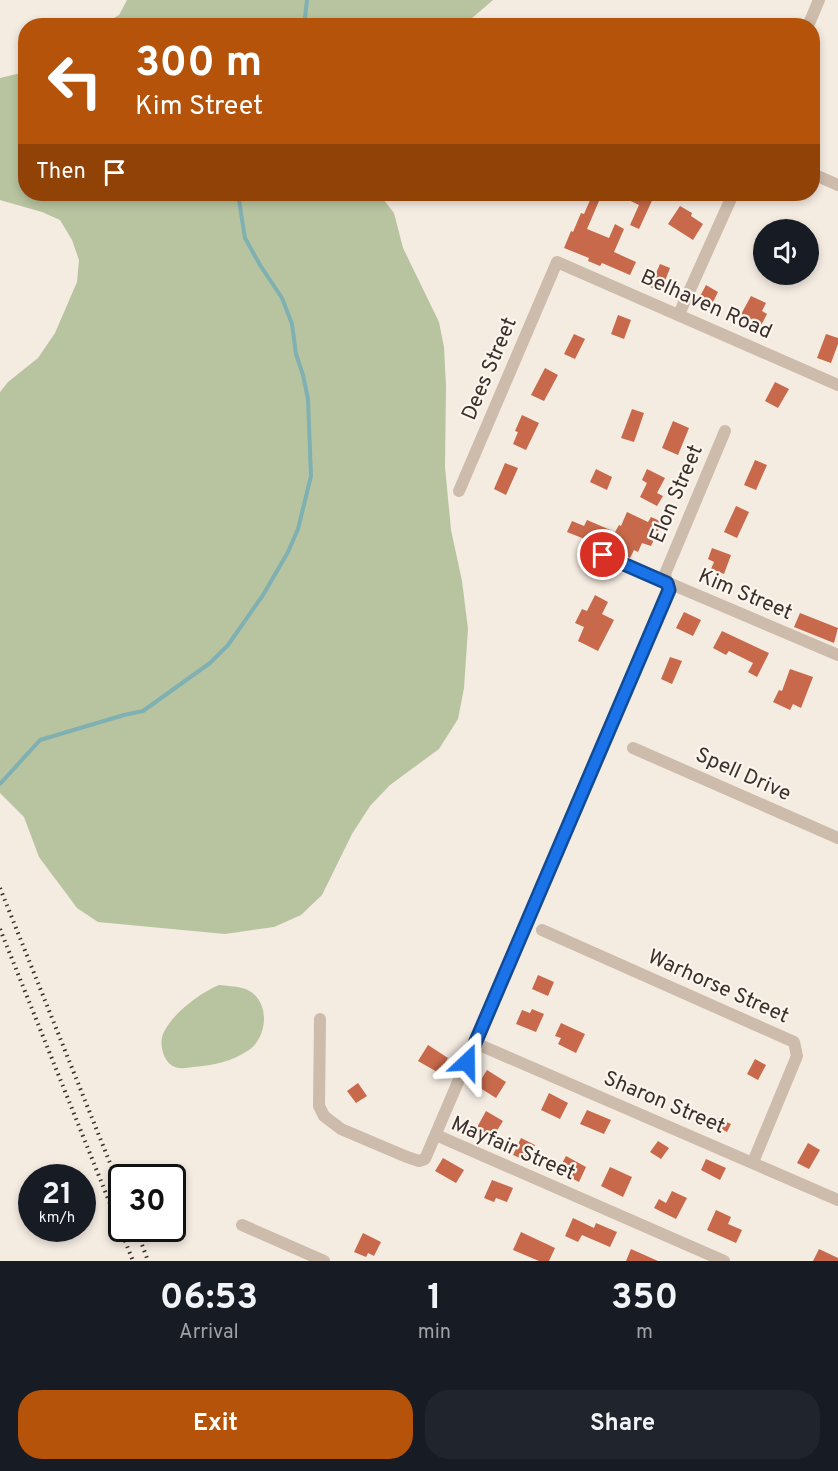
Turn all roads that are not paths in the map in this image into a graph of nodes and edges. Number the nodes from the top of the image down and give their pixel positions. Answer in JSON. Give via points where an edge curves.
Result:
{"nodes":[{"id":1,"x":819,"y":0,"type":"edge"},
{"id":2,"x":811,"y":18,"type":"edge"},
{"id":3,"x":820,"y":177,"type":"edge"},
{"id":4,"x":838,"y":185,"type":"edge"},
{"id":5,"x":730,"y":201,"type":"edge"},
{"id":6,"x":557,"y":262,"type":"joint"},
{"id":7,"x":679,"y":314,"type":"junction"},
{"id":8,"x":838,"y":385,"type":"edge"},
{"id":9,"x":724,"y":431,"type":"dead end"},
{"id":10,"x":459,"y":491,"type":"dead end"},
{"id":11,"x":603,"y":555,"type":"dead end"},
{"id":12,"x":667,"y":583,"type":"junction"},
{"id":13,"x":838,"y":656,"type":"edge"},
{"id":14,"x":633,"y":748,"type":"dead end"},
{"id":15,"x":838,"y":838,"type":"edge"},
{"id":16,"x":542,"y":930,"type":"dead end"},
{"id":17,"x":320,"y":1019,"type":"dead end"},
{"id":18,"x":475,"y":1043,"type":"junction"},
{"id":19,"x":436,"y":1135,"type":"junction"},
{"id":20,"x":753,"y":1162,"type":"junction"},
{"id":21,"x":838,"y":1200,"type":"edge"},
{"id":22,"x":242,"y":1225,"type":"dead end"},
{"id":23,"x":324,"y":1261,"type":"edge"},
{"id":24,"x":724,"y":1261,"type":"edge"}],
"edges":[{"from":1,"to":2,"type":"street"},
{"from":3,"to":4,"type":"street"},
{"from":5,"to":7,"type":"street"},
{"from":6,"to":7,"type":"street","name":"Belhaven Road"},
{"from":6,"to":10,"type":"street","name":"Dees Street"},
{"from":7,"to":8,"type":"street","name":"Belhaven Road"},
{"from":9,"to":12,"type":"street","name":"Elon Street","via":[[665,574]]},
{"from":11,"to":12,"type":"street","name":"Kim Street"},
{"from":12,"to":13,"type":"street","name":"Kim Street"},
{"from":12,"to":18,"type":"street","name":"Elon Street","via":[[669,590]]},
{"from":14,"to":15,"type":"street","name":"Spell Drive"},
{"from":16,"to":20,"type":"street","name":"Warhorse Street","via":[[794,1042],[797,1056]]},
{"from":17,"to":19,"type":"street","name":"Mayfair Street","via":[[319,1106],[332,1124],[418,1161],[425,1159]]},
{"from":18,"to":19,"type":"street","name":"Elon Street"},
{"from":18,"to":20,"type":"street","name":"Sharon Street"},
{"from":19,"to":24,"type":"street","name":"Mayfair Street"},
{"from":20,"to":21,"type":"street","name":"Sharon Street"},
{"from":22,"to":23,"type":"street"}]}
